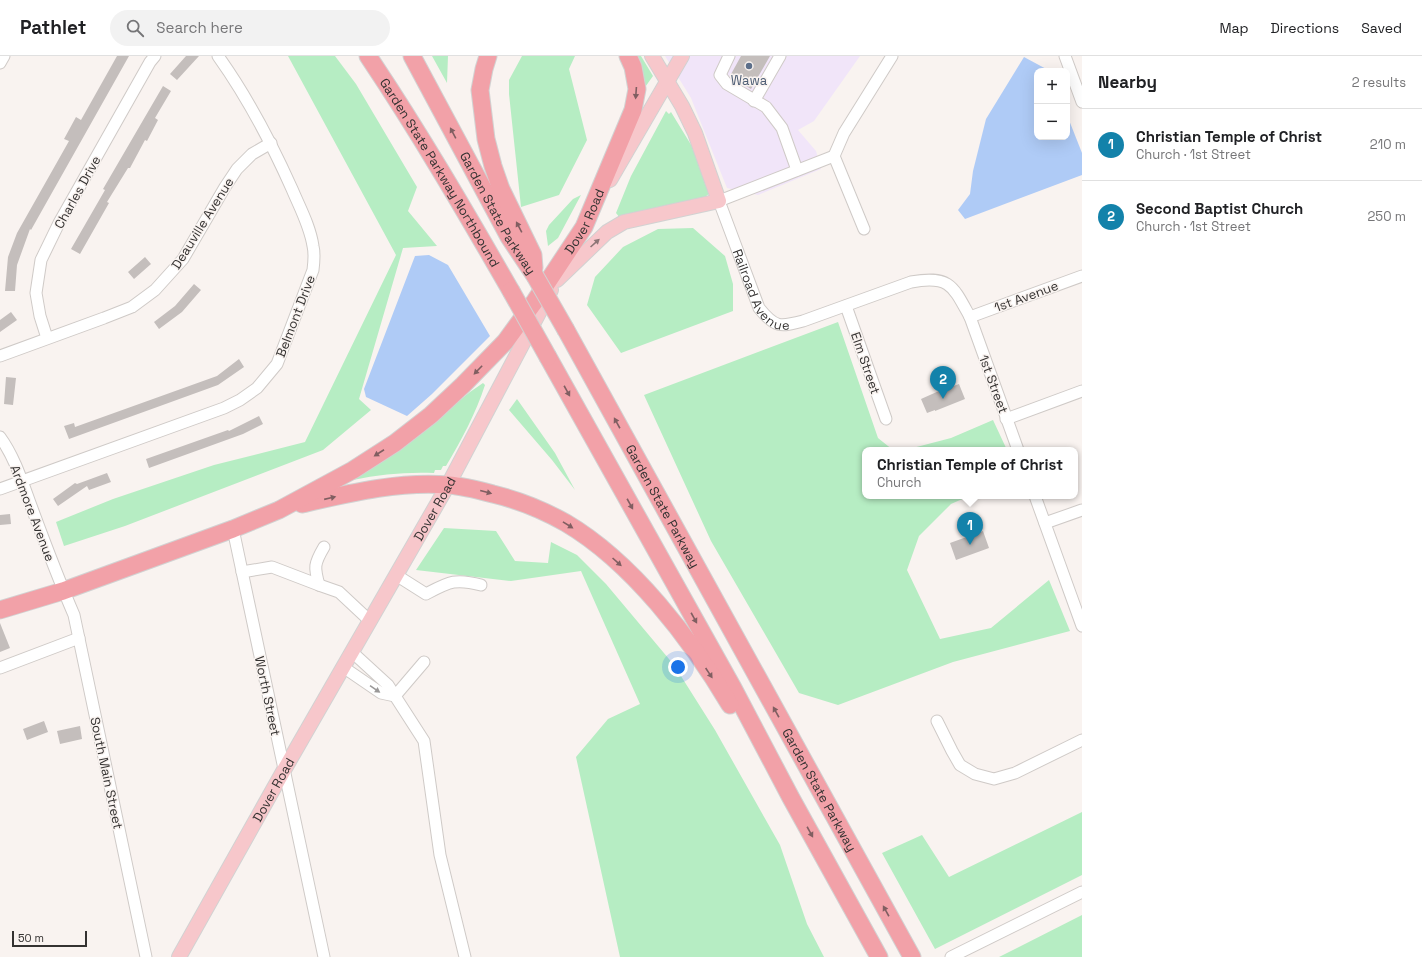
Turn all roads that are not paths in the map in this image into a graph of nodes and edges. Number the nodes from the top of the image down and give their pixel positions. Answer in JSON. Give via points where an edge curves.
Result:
{"nodes":[{"id":1,"x":4,"y":56,"type":"edge"},
{"id":2,"x":155,"y":56,"type":"edge"},
{"id":3,"x":218,"y":56,"type":"edge"},
{"id":4,"x":368,"y":56,"type":"edge"},
{"id":5,"x":412,"y":56,"type":"edge"},
{"id":6,"x":488,"y":56,"type":"edge"},
{"id":7,"x":499,"y":56,"type":"edge"},
{"id":8,"x":628,"y":56,"type":"edge"},
{"id":9,"x":652,"y":56,"type":"edge"},
{"id":10,"x":682,"y":56,"type":"edge"},
{"id":11,"x":729,"y":56,"type":"edge"},
{"id":12,"x":780,"y":56,"type":"edge"},
{"id":13,"x":892,"y":56,"type":"edge"},
{"id":14,"x":1065,"y":56,"type":"edge"},
{"id":15,"x":0,"y":63,"type":"edge"},
{"id":16,"x":667,"y":81,"type":"junction"},
{"id":17,"x":754,"y":101,"type":"junction"},
{"id":18,"x":1082,"y":102,"type":"edge"},
{"id":19,"x":484,"y":120,"type":"junction"},
{"id":20,"x":271,"y":143,"type":"junction"},
{"id":21,"x":834,"y":156,"type":"junction"},
{"id":22,"x":797,"y":170,"type":"junction"},
{"id":23,"x":719,"y":201,"type":"junction"},
{"id":24,"x":584,"y":227,"type":"junction"},
{"id":25,"x":864,"y":229,"type":"dead end"},
{"id":26,"x":534,"y":276,"type":"junction"},
{"id":27,"x":1082,"y":276,"type":"edge"},
{"id":28,"x":556,"y":280,"type":"junction"},
{"id":29,"x":511,"y":291,"type":"joint"},
{"id":30,"x":846,"y":306,"type":"junction"},
{"id":31,"x":970,"y":317,"type":"junction"},
{"id":32,"x":46,"y":338,"type":"junction"},
{"id":33,"x":0,"y":356,"type":"edge"},
{"id":34,"x":1082,"y":391,"type":"edge"},
{"id":35,"x":886,"y":419,"type":"dead end"},
{"id":36,"x":1006,"y":419,"type":"junction"},
{"id":37,"x":0,"y":436,"type":"edge"},
{"id":38,"x":1017,"y":447,"type":"edge"},
{"id":39,"x":22,"y":481,"type":"junction"},
{"id":40,"x":448,"y":485,"type":"junction"},
{"id":41,"x":0,"y":489,"type":"edge"},
{"id":42,"x":1036,"y":499,"type":"edge"},
{"id":43,"x":279,"y":510,"type":"junction"},
{"id":44,"x":1082,"y":510,"type":"edge"},
{"id":45,"x":1045,"y":523,"type":"junction"},
{"id":46,"x":233,"y":530,"type":"junction"},
{"id":47,"x":324,"y":547,"type":"dead end"},
{"id":48,"x":242,"y":572,"type":"junction"},
{"id":49,"x":396,"y":575,"type":"junction"},
{"id":50,"x":319,"y":585,"type":"junction"},
{"id":51,"x":481,"y":585,"type":"dead end"},
{"id":52,"x":64,"y":591,"type":"junction"},
{"id":53,"x":0,"y":610,"type":"edge"},
{"id":54,"x":370,"y":621,"type":"junction"},
{"id":55,"x":1082,"y":626,"type":"edge"},
{"id":56,"x":79,"y":638,"type":"junction"},
{"id":57,"x":352,"y":652,"type":"junction"},
{"id":58,"x":424,"y":662,"type":"dead end"},
{"id":59,"x":343,"y":667,"type":"junction"},
{"id":60,"x":0,"y":668,"type":"edge"},
{"id":61,"x":395,"y":696,"type":"junction"},
{"id":62,"x":937,"y":721,"type":"dead end"},
{"id":63,"x":1082,"y":740,"type":"edge"},
{"id":64,"x":284,"y":770,"type":"junction"},
{"id":65,"x":791,"y":798,"type":"junction"},
{"id":66,"x":1082,"y":892,"type":"edge"},
{"id":67,"x":909,"y":951,"type":"edge"},
{"id":68,"x":146,"y":957,"type":"edge"},
{"id":69,"x":179,"y":957,"type":"edge"},
{"id":70,"x":324,"y":957,"type":"edge"},
{"id":71,"x":465,"y":957,"type":"edge"},
{"id":72,"x":879,"y":957,"type":"edge"},
{"id":73,"x":951,"y":957,"type":"edge"}],
"edges":[{"from":1,"to":15,"type":"street"},
{"from":2,"to":32,"type":"street","name":"Charles Drive","via":[[59,223],[41,260],[36,293]]},
{"from":3,"to":20,"type":"street","name":"Belmont Drive","via":[[236,81]]},
{"from":4,"to":29,"type":"highway","name":"Garden State Parkway Northbound","via":[[421,138]]},
{"from":26,"to":5,"type":"highway","name":"Garden State Parkway","one_way":true,"via":[[509,237]]},
{"from":6,"to":19,"type":"highway","via":[[480,90]]},
{"from":7,"to":19,"type":"highway","via":[[490,79]]},
{"from":8,"to":24,"type":"highway","one_way":true,"via":[[637,89],[634,110]]},
{"from":9,"to":16,"type":"main road","name":"Railroad Avenue"},
{"from":10,"to":16,"type":"main road","name":"Dover Road"},
{"from":11,"to":17,"type":"street","via":[[720,75],[726,84]]},
{"from":12,"to":17,"type":"street"},
{"from":13,"to":21,"type":"street","via":[[844,133]]},
{"from":14,"to":18,"type":"street"},
{"from":16,"to":23,"type":"main road","name":"Railroad Avenue","via":[[695,133]]},
{"from":16,"to":24,"type":"main road","name":"Dover Road"},
{"from":17,"to":22,"type":"street","via":[[766,107],[782,128]]},
{"from":26,"to":19,"type":"highway","one_way":true,"via":[[533,255],[496,177],[486,140]]},
{"from":20,"to":32,"type":"street","name":"Deauville Avenue","via":[[252,154],[236,169],[183,259],[155,290],[132,307]]},
{"from":20,"to":39,"type":"street","name":"Belmont Drive","via":[[310,230],[315,258],[313,270],[277,364],[257,388],[224,408]]},
{"from":21,"to":22,"type":"street"},
{"from":21,"to":25,"type":"street"},
{"from":22,"to":23,"type":"street"},
{"from":28,"to":23,"type":"main road","one_way":true,"via":[[607,232],[624,222]]},
{"from":23,"to":30,"type":"street","name":"Railroad Avenue","via":[[759,308],[769,320],[776,324],[788,325]]},
{"from":24,"to":28,"type":"main road","name":"Dover Road"},
{"from":24,"to":43,"type":"highway","one_way":true,"via":[[505,342],[458,390],[395,443],[353,470]]},
{"from":67,"to":26,"type":"highway","name":"Garden State Parkway","one_way":true,"bridge":true},
{"from":27,"to":31,"type":"street","name":"1st Avenue"},
{"from":28,"to":40,"type":"main road","name":"Dover Road"},
{"from":29,"to":65,"type":"highway","name":"Garden State Parkway","one_way":true,"bridge":true,"via":[[733,688]]},
{"from":30,"to":31,"type":"street","name":"Railroad Avenue","via":[[911,282],[928,279],[950,285]]},
{"from":30,"to":35,"type":"street","name":"Elm Street"},
{"from":31,"to":36,"type":"street","name":"1st Street"},
{"from":32,"to":33,"type":"street","name":"Deauville Avenue"},
{"from":34,"to":36,"type":"street"},
{"from":36,"to":38,"type":"street","name":"1st Street"},
{"from":37,"to":39,"type":"street","name":"Ardmore Avenue"},
{"from":39,"to":41,"type":"street","name":"Belmont Drive"},
{"from":39,"to":52,"type":"street","name":"Ardmore Avenue"},
{"from":43,"to":40,"type":"highway","one_way":true,"via":[[357,491],[411,485]]},
{"from":40,"to":49,"type":"main road","name":"Dover Road"},
{"from":40,"to":65,"type":"highway","one_way":true,"via":[[486,492],[536,508],[583,534],[620,564],[684,638],[725,697],[769,775]]},
{"from":42,"to":45,"type":"street"},
{"from":43,"to":46,"type":"highway"},
{"from":44,"to":45,"type":"street"},
{"from":45,"to":55,"type":"street"},
{"from":46,"to":48,"type":"street","name":"Worth Street"},
{"from":46,"to":52,"type":"highway"},
{"from":47,"to":50,"type":"street","via":[[317,558],[315,569]]},
{"from":48,"to":50,"type":"street","via":[[272,567]]},
{"from":48,"to":64,"type":"street","name":"Worth Street"},
{"from":49,"to":51,"type":"street","via":[[426,594],[447,583],[464,581]]},
{"from":49,"to":54,"type":"main road","name":"Dover Road"},
{"from":50,"to":54,"type":"street","via":[[339,592]]},
{"from":52,"to":53,"type":"highway"},
{"from":52,"to":56,"type":"street","name":"South Main Street","via":[[74,615]]},
{"from":54,"to":57,"type":"main road","name":"Dover Road"},
{"from":56,"to":60,"type":"street"},
{"from":56,"to":68,"type":"street","name":"South Main Street"},
{"from":57,"to":59,"type":"main road","name":"Dover Road"},
{"from":57,"to":61,"type":"street","via":[[388,685]]},
{"from":58,"to":61,"type":"street"},
{"from":59,"to":61,"type":"street","one_way":true,"via":[[381,693]]},
{"from":59,"to":64,"type":"main road","name":"Dover Road"},
{"from":61,"to":71,"type":"street","via":[[424,742],[440,855]]},
{"from":62,"to":63,"type":"street","via":[[960,765],[975,774],[994,779],[1015,773]]},
{"from":64,"to":69,"type":"main road","name":"Dover Road"},
{"from":64,"to":70,"type":"street","name":"Worth Street"},
{"from":65,"to":72,"type":"highway","name":"Garden State Parkway","one_way":true},
{"from":66,"to":73,"type":"street"}]}
